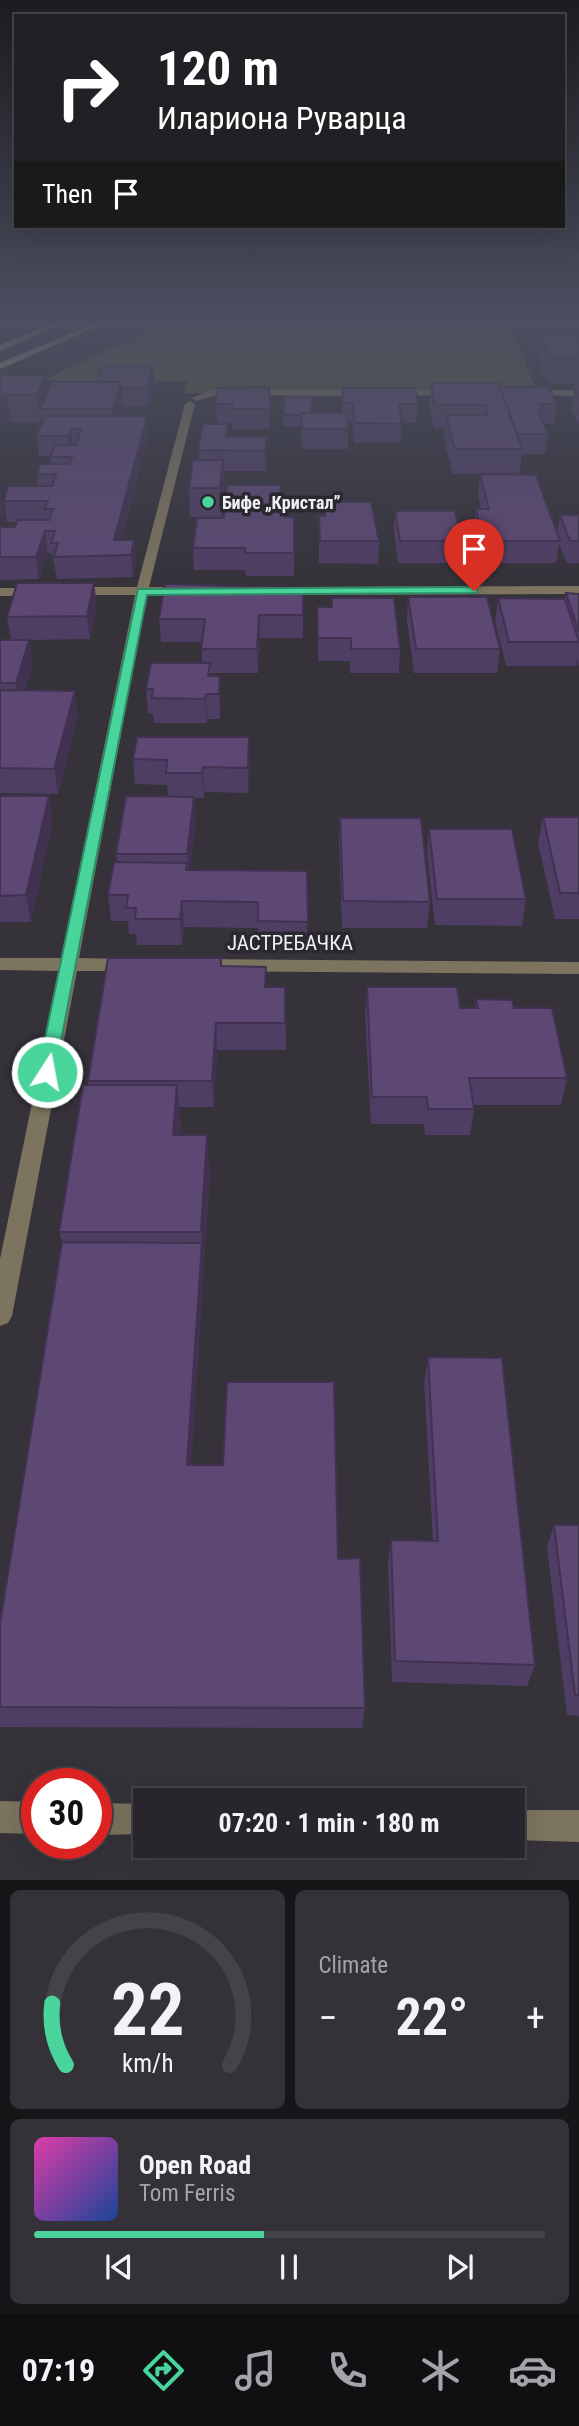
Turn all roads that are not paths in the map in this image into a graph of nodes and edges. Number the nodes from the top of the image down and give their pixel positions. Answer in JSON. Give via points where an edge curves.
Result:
{"nodes":[{"id":1,"x":191,"y":408,"type":"edge"},
{"id":2,"x":579,"y":590,"type":"edge"},
{"id":3,"x":142,"y":591,"type":"junction"},
{"id":4,"x":197,"y":591,"type":"edge"},
{"id":5,"x":265,"y":591,"type":"edge"},
{"id":6,"x":0,"y":592,"type":"edge"},
{"id":7,"x":0,"y":964,"type":"edge"},
{"id":8,"x":67,"y":964,"type":"junction"},
{"id":9,"x":150,"y":965,"type":"edge"},
{"id":10,"x":178,"y":965,"type":"edge"},
{"id":11,"x":579,"y":968,"type":"edge"},
{"id":12,"x":0,"y":1316,"type":"edge"},
{"id":13,"x":0,"y":1817,"type":"edge"},
{"id":14,"x":21,"y":1818,"type":"edge"},
{"id":15,"x":112,"y":1819,"type":"edge"},
{"id":16,"x":133,"y":1819,"type":"edge"},
{"id":17,"x":525,"y":1825,"type":"edge"},
{"id":18,"x":579,"y":1826,"type":"edge"}],
"edges":[{"from":1,"to":3,"type":"street"},
{"from":2,"to":5,"type":"street"},
{"from":3,"to":4,"type":"street"},
{"from":3,"to":6,"type":"street"},
{"from":3,"to":8,"type":"street"},
{"from":7,"to":8,"type":"street"},
{"from":8,"to":9,"type":"street"},
{"from":8,"to":12,"type":"street"},
{"from":10,"to":11,"type":"street","name":"ЈАСТРЕБАЧКА"},
{"from":13,"to":14,"type":"street"},
{"from":15,"to":16,"type":"street"},
{"from":17,"to":18,"type":"street"}]}
